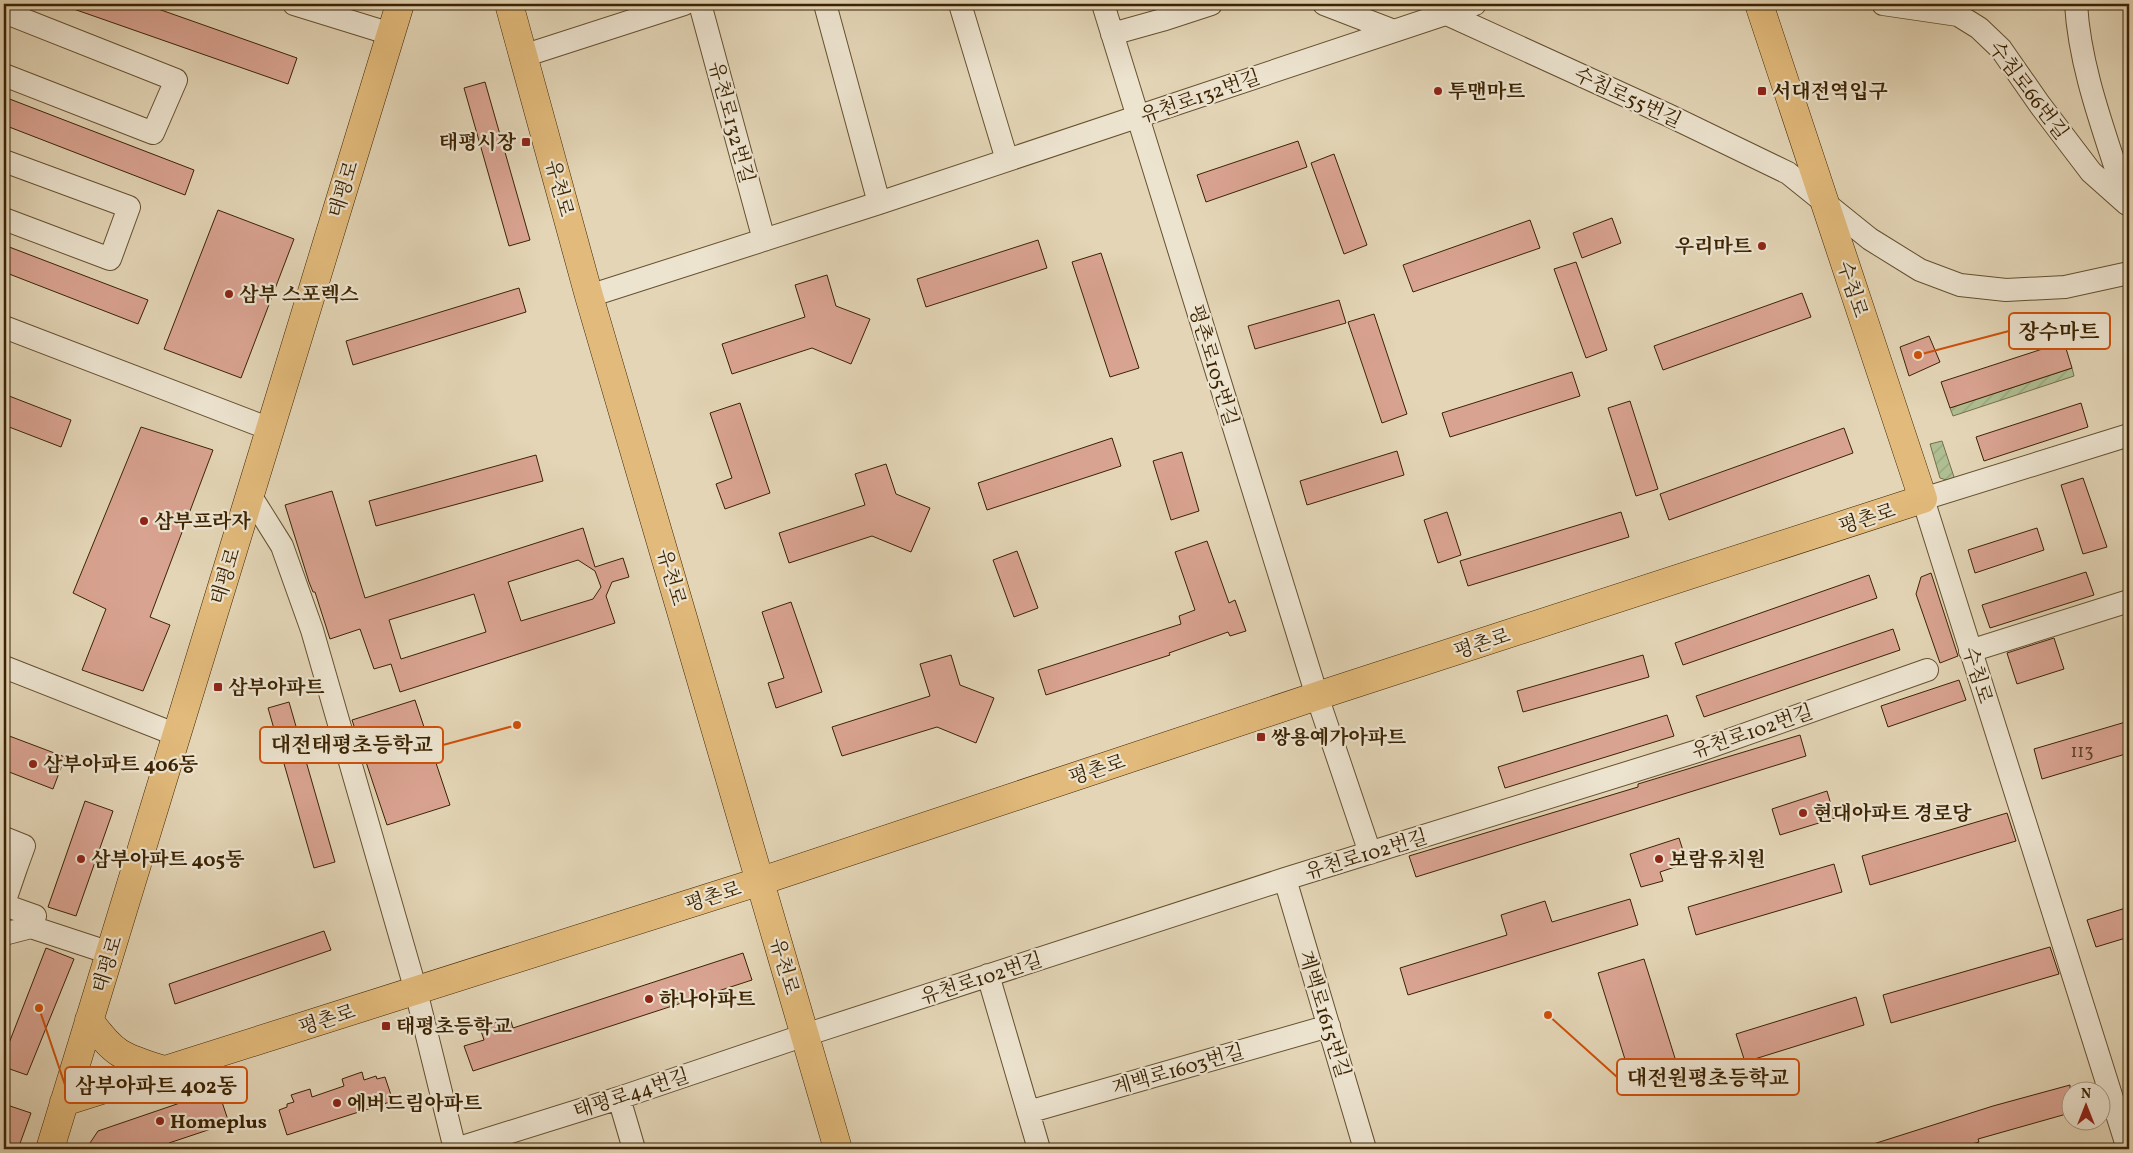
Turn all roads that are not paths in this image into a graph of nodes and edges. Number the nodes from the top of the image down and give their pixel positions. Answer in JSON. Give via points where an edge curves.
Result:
{"nodes":[{"id":1,"x":5,"y":4,"type":"edge"},
{"id":2,"x":294,"y":4,"type":"edge"},
{"id":3,"x":400,"y":4,"type":"edge"},
{"id":4,"x":508,"y":4,"type":"edge"},
{"id":5,"x":684,"y":4,"type":"edge"},
{"id":6,"x":700,"y":4,"type":"edge"},
{"id":7,"x":960,"y":4,"type":"edge"},
{"id":8,"x":1102,"y":4,"type":"edge"},
{"id":9,"x":1210,"y":4,"type":"edge"},
{"id":10,"x":1324,"y":4,"type":"edge"},
{"id":11,"x":1476,"y":4,"type":"edge"},
{"id":12,"x":1759,"y":4,"type":"edge"},
{"id":13,"x":1883,"y":4,"type":"edge"},
{"id":14,"x":2076,"y":4,"type":"edge"},
{"id":15,"x":4,"y":7,"type":"edge"},
{"id":16,"x":1436,"y":8,"type":"edge"},
{"id":17,"x":4,"y":12,"type":"edge"},
{"id":18,"x":827,"y":12,"type":"edge"},
{"id":19,"x":1394,"y":31,"type":"junction"},
{"id":20,"x":391,"y":34,"type":"junction"},
{"id":21,"x":1112,"y":34,"type":"junction"},
{"id":22,"x":523,"y":56,"type":"junction"},
{"id":23,"x":4,"y":75,"type":"edge"},
{"id":24,"x":1137,"y":117,"type":"junction"},
{"id":25,"x":1007,"y":160,"type":"junction"},
{"id":26,"x":4,"y":161,"type":"edge"},
{"id":27,"x":1823,"y":202,"type":"junction"},
{"id":28,"x":879,"y":203,"type":"junction"},
{"id":29,"x":2128,"y":211,"type":"edge"},
{"id":30,"x":4,"y":219,"type":"edge"},
{"id":31,"x":764,"y":240,"type":"junction"},
{"id":32,"x":2129,"y":273,"type":"edge"},
{"id":33,"x":589,"y":296,"type":"junction"},
{"id":34,"x":4,"y":326,"type":"edge"},
{"id":35,"x":270,"y":430,"type":"junction"},
{"id":36,"x":2129,"y":435,"type":"edge"},
{"id":37,"x":250,"y":494,"type":"junction"},
{"id":38,"x":1923,"y":499,"type":"junction"},
{"id":39,"x":2129,"y":601,"type":"edge"},
{"id":40,"x":1970,"y":650,"type":"junction"},
{"id":41,"x":4,"y":667,"type":"edge"},
{"id":42,"x":1927,"y":670,"type":"dead end"},
{"id":43,"x":1317,"y":696,"type":"junction"},
{"id":44,"x":176,"y":735,"type":"junction"},
{"id":45,"x":4,"y":838,"type":"edge"},
{"id":46,"x":1370,"y":853,"type":"junction"},
{"id":47,"x":10,"y":866,"type":"edge"},
{"id":48,"x":1285,"y":879,"type":"junction"},
{"id":49,"x":761,"y":881,"type":"junction"},
{"id":50,"x":4,"y":904,"type":"edge"},
{"id":51,"x":31,"y":927,"type":"junction"},
{"id":52,"x":4,"y":934,"type":"edge"},
{"id":53,"x":110,"y":953,"type":"junction"},
{"id":54,"x":988,"y":975,"type":"junction"},
{"id":55,"x":416,"y":991,"type":"junction"},
{"id":56,"x":89,"y":1020,"type":"junction"},
{"id":57,"x":1329,"y":1026,"type":"junction"},
{"id":58,"x":805,"y":1035,"type":"junction"},
{"id":59,"x":164,"y":1070,"type":"junction"},
{"id":60,"x":619,"y":1098,"type":"junction"},
{"id":61,"x":64,"y":1102,"type":"junction"},
{"id":62,"x":1028,"y":1112,"type":"junction"},
{"id":63,"x":50,"y":1149,"type":"edge"},
{"id":64,"x":456,"y":1149,"type":"edge"},
{"id":65,"x":634,"y":1149,"type":"edge"},
{"id":66,"x":838,"y":1149,"type":"edge"},
{"id":67,"x":1039,"y":1149,"type":"edge"},
{"id":68,"x":1365,"y":1149,"type":"edge"},
{"id":69,"x":2127,"y":1149,"type":"edge"}],
"edges":[{"from":1,"to":15,"type":"street"},
{"from":2,"to":20,"type":"street"},
{"from":3,"to":20,"type":"main road","name":"태평로"},
{"from":4,"to":22,"type":"main road","name":"유천로"},
{"from":5,"to":22,"type":"street"},
{"from":6,"to":31,"type":"street","name":"유천로132번길"},
{"from":7,"to":25,"type":"street"},
{"from":8,"to":21,"type":"street","name":"평촌로105번길"},
{"from":9,"to":21,"type":"street"},
{"from":10,"to":19,"type":"street"},
{"from":11,"to":16,"type":"street","name":"유천로132번길"},
{"from":12,"to":27,"type":"main road","name":"수침로"},
{"from":13,"to":29,"type":"street","name":"수침로66번길","via":[[1958,15],[1979,28],[2001,49],[2091,172]]},
{"from":14,"to":29,"type":"street","via":[[2082,55]]},
{"from":16,"to":19,"type":"street","name":"유천로132번길"},
{"from":16,"to":27,"type":"street","name":"수침로55번길","via":[[1788,173]]},
{"from":17,"to":23,"type":"street","via":[[176,80],[153,133]]},
{"from":18,"to":28,"type":"street"},
{"from":19,"to":24,"type":"street","name":"유천로132번길"},
{"from":20,"to":35,"type":"main road","name":"태평로"},
{"from":21,"to":24,"type":"street","name":"평촌로105번길"},
{"from":22,"to":33,"type":"main road","name":"유천로"},
{"from":24,"to":25,"type":"street","name":"유천로132번길"},
{"from":24,"to":43,"type":"street","name":"평촌로105번길"},
{"from":25,"to":28,"type":"street","name":"유천로132번길"},
{"from":26,"to":30,"type":"street","via":[[129,207],[110,259]]},
{"from":27,"to":32,"type":"street","name":"수침로","via":[[1870,239],[1920,270],[1960,285],[2006,290],[2065,287]]},
{"from":27,"to":38,"type":"main road","name":"수침로"},
{"from":28,"to":31,"type":"street","name":"유천로132번길"},
{"from":31,"to":33,"type":"street","name":"유천로132번길"},
{"from":33,"to":49,"type":"main road","name":"유천로"},
{"from":34,"to":35,"type":"street"},
{"from":35,"to":37,"type":"main road","name":"태평로"},
{"from":36,"to":38,"type":"street","name":"평촌로"},
{"from":37,"to":44,"type":"main road","name":"태평로"},
{"from":37,"to":55,"type":"street","via":[[282,546],[312,630]]},
{"from":38,"to":40,"type":"street","name":"수침로"},
{"from":38,"to":43,"type":"main road","name":"평촌로"},
{"from":39,"to":40,"type":"street"},
{"from":40,"to":69,"type":"street","name":"수침로"},
{"from":41,"to":44,"type":"street"},
{"from":42,"to":46,"type":"street","name":"유천로102번길","via":[[1701,750]]},
{"from":43,"to":46,"type":"street","name":"평촌로105번길"},
{"from":43,"to":49,"type":"main road","name":"평촌로"},
{"from":44,"to":53,"type":"main road","name":"태평로"},
{"from":45,"to":47,"type":"street","via":[[24,846]]},
{"from":46,"to":48,"type":"street","name":"유천로102번길"},
{"from":47,"to":50,"type":"street"},
{"from":48,"to":54,"type":"street","name":"유천로102번길"},
{"from":48,"to":57,"type":"street","name":"계백로1615번길"},
{"from":49,"to":55,"type":"main road","name":"평촌로"},
{"from":49,"to":58,"type":"main road","name":"유천로"},
{"from":50,"to":51,"type":"street","via":[[35,916]]},
{"from":51,"to":52,"type":"street"},
{"from":51,"to":53,"type":"street"},
{"from":53,"to":56,"type":"main road","name":"태평로"},
{"from":54,"to":58,"type":"street","name":"유천로102번길"},
{"from":54,"to":62,"type":"street"},
{"from":55,"to":59,"type":"main road","name":"평촌로"},
{"from":55,"to":64,"type":"street"},
{"from":56,"to":59,"type":"main road","via":[[114,1051]]},
{"from":56,"to":61,"type":"main road","name":"태평로"},
{"from":57,"to":62,"type":"street","name":"계백로1603번길"},
{"from":57,"to":68,"type":"street","name":"계백로1615번길"},
{"from":58,"to":60,"type":"street","name":"태평로44번길"},
{"from":58,"to":66,"type":"main road","name":"유천로"},
{"from":59,"to":61,"type":"main road","name":"평촌로"},
{"from":60,"to":64,"type":"street","name":"태평로44번길"},
{"from":60,"to":65,"type":"street"},
{"from":61,"to":63,"type":"main road","name":"태평로"},
{"from":62,"to":67,"type":"street"}]}
